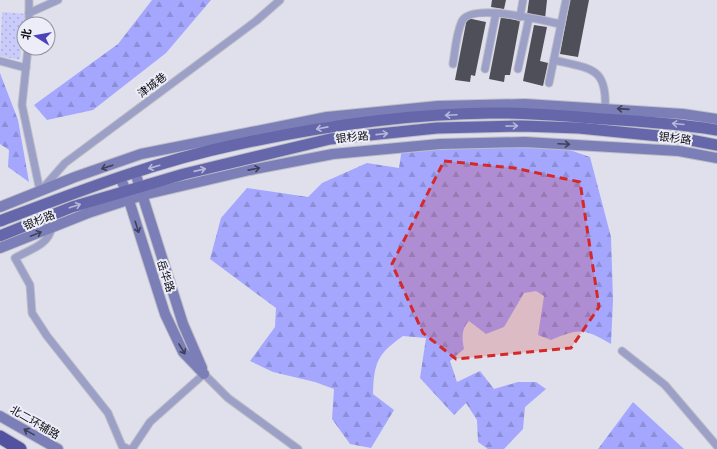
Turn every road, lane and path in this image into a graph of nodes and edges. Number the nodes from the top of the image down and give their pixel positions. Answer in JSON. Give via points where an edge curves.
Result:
{"nodes":[{"id":1,"x":29,"y":0,"type":"edge"},
{"id":2,"x":58,"y":0,"type":"edge"},
{"id":3,"x":280,"y":0,"type":"edge"},
{"id":4,"x":524,"y":0,"type":"edge"},
{"id":5,"x":566,"y":0,"type":"edge"},
{"id":6,"x":29,"y":13,"type":"joint"},
{"id":7,"x":496,"y":13,"type":"junction"},
{"id":8,"x":520,"y":17,"type":"junction"},
{"id":9,"x":529,"y":18,"type":"junction"},
{"id":10,"x":561,"y":24,"type":"junction"},
{"id":11,"x":27,"y":56,"type":"edge"},
{"id":12,"x":554,"y":60,"type":"junction"},
{"id":13,"x":0,"y":61,"type":"edge"},
{"id":14,"x":453,"y":64,"type":"dead end"},
{"id":15,"x":26,"y":68,"type":"junction"},
{"id":16,"x":485,"y":69,"type":"dead end"},
{"id":17,"x":518,"y":69,"type":"dead end"},
{"id":18,"x":549,"y":83,"type":"dead end"},
{"id":19,"x":605,"y":114,"type":"junction"},
{"id":20,"x":717,"y":119,"type":"edge"},
{"id":21,"x":602,"y":130,"type":"junction"},
{"id":22,"x":717,"y":130,"type":"edge"},
{"id":23,"x":717,"y":145,"type":"edge"},
{"id":24,"x":717,"y":158,"type":"edge"},
{"id":25,"x":135,"y":172,"type":"junction"},
{"id":26,"x":120,"y":177,"type":"junction"},
{"id":27,"x":40,"y":191,"type":"junction"},
{"id":28,"x":142,"y":191,"type":"junction"},
{"id":29,"x":128,"y":195,"type":"junction"},
{"id":30,"x":0,"y":207,"type":"edge"},
{"id":31,"x":0,"y":221,"type":"edge"},
{"id":32,"x":52,"y":227,"type":"junction"},
{"id":33,"x":0,"y":236,"type":"edge"},
{"id":34,"x":0,"y":248,"type":"edge"},
{"id":35,"x":622,"y":351,"type":"dead end"},
{"id":36,"x":204,"y":374,"type":"junction"},
{"id":37,"x":0,"y":416,"type":"edge"},
{"id":38,"x":0,"y":438,"type":"edge"},
{"id":39,"x":717,"y":446,"type":"edge"},
{"id":40,"x":20,"y":449,"type":"edge"},
{"id":41,"x":58,"y":449,"type":"edge"},
{"id":42,"x":128,"y":449,"type":"edge"},
{"id":43,"x":132,"y":449,"type":"edge"},
{"id":44,"x":298,"y":449,"type":"edge"}],
"edges":[{"from":1,"to":6,"type":"street"},
{"from":2,"to":6,"type":"street"},
{"from":3,"to":27,"type":"street","name":"津城巷","via":[[256,21],[65,163]]},
{"from":4,"to":8,"type":"street"},
{"from":5,"to":10,"type":"street"},
{"from":7,"to":8,"type":"street"},
{"from":7,"to":14,"type":"street","via":[[480,12],[466,17]]},
{"from":7,"to":16,"type":"street"},
{"from":8,"to":9,"type":"street"},
{"from":9,"to":10,"type":"street"},
{"from":9,"to":17,"type":"street"},
{"from":10,"to":12,"type":"street"},
{"from":11,"to":15,"type":"street"},
{"from":12,"to":18,"type":"street"},
{"from":12,"to":19,"type":"street","via":[[590,69],[596,73],[605,86]]},
{"from":13,"to":15,"type":"street"},
{"from":15,"to":27,"type":"street","via":[[22,105]]},
{"from":20,"to":19,"type":"street","name":"银杉路","one_way":true,"via":[[683,114]]},
{"from":19,"to":21,"type":"street"},
{"from":22,"to":19,"type":"main road","name":"银杉路","one_way":true},
{"from":19,"to":25,"type":"main road","name":"银杉路","one_way":true,"via":[[490,113],[329,127],[233,145]]},
{"from":19,"to":27,"type":"street","name":"银杉路","one_way":true,"via":[[525,104],[438,106],[327,117],[141,154]]},
{"from":21,"to":23,"type":"main road","name":"银杉路"},
{"from":28,"to":21,"type":"main road","name":"银杉路","one_way":true,"via":[[184,174],[330,140],[437,128],[522,126]]},
{"from":28,"to":24,"type":"street","name":"银杉路","one_way":true,"via":[[333,154],[440,144],[525,142],[679,151]]},
{"from":25,"to":26,"type":"main road","name":"银杉路"},
{"from":25,"to":28,"type":"street","name":"岳华路"},
{"from":26,"to":29,"type":"street","name":"岳华路"},
{"from":26,"to":31,"type":"main road","name":"银杉路"},
{"from":27,"to":30,"type":"street","name":"银杉路"},
{"from":28,"to":29,"type":"main road","name":"银杉路"},
{"from":28,"to":36,"type":"street","name":"岳华路","via":[[183,324]]},
{"from":29,"to":32,"type":"street","name":"银杉路"},
{"from":33,"to":29,"type":"main road","name":"银杉路","one_way":true,"via":[[72,207]]},
{"from":29,"to":36,"type":"street","name":"岳华路","one_way":true,"via":[[171,327],[183,352]]},
{"from":34,"to":32,"type":"street","name":"银杉路","one_way":true},
{"from":32,"to":42,"type":"street","via":[[51,235],[44,243],[15,258],[30,285],[32,313],[108,413],[122,446]]},
{"from":35,"to":39,"type":"street","via":[[665,385]]},
{"from":36,"to":43,"type":"street","via":[[150,422]]},
{"from":36,"to":44,"type":"street","name":"岳华路","via":[[228,398]]},
{"from":41,"to":37,"type":"street","name":"北二环辅路","one_way":true},
{"from":38,"to":40,"type":"highway"}]}
